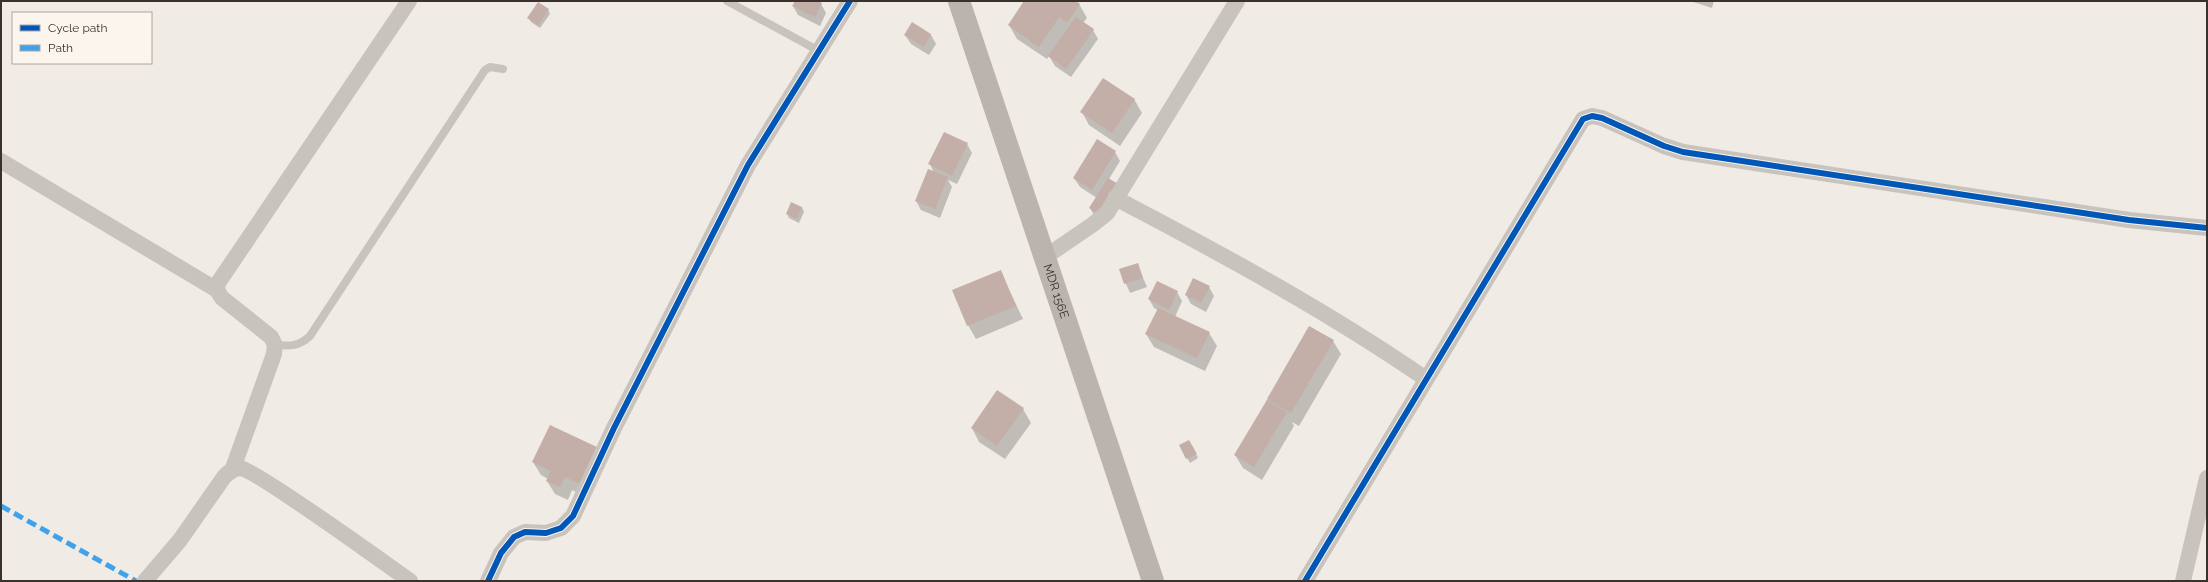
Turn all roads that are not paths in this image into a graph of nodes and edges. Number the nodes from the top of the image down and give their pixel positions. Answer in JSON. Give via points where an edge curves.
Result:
{"nodes":[{"id":1,"x":409,"y":1,"type":"edge"},
{"id":2,"x":727,"y":1,"type":"edge"},
{"id":3,"x":850,"y":1,"type":"edge"},
{"id":4,"x":959,"y":1,"type":"edge"},
{"id":5,"x":1237,"y":1,"type":"edge"},
{"id":6,"x":819,"y":51,"type":"junction"},
{"id":7,"x":502,"y":69,"type":"dead end"},
{"id":8,"x":1,"y":161,"type":"edge"},
{"id":9,"x":1115,"y":198,"type":"junction"},
{"id":10,"x":2207,"y":228,"type":"edge"},
{"id":11,"x":1045,"y":257,"type":"junction"},
{"id":12,"x":217,"y":290,"type":"junction"},
{"id":13,"x":275,"y":345,"type":"junction"},
{"id":14,"x":1426,"y":379,"type":"junction"},
{"id":15,"x":232,"y":471,"type":"junction"},
{"id":16,"x":2207,"y":478,"type":"edge"},
{"id":17,"x":145,"y":581,"type":"edge"},
{"id":18,"x":410,"y":581,"type":"edge"},
{"id":19,"x":488,"y":581,"type":"edge"},
{"id":20,"x":1153,"y":581,"type":"edge"},
{"id":21,"x":1305,"y":581,"type":"edge"},
{"id":22,"x":2183,"y":581,"type":"edge"}],
"edges":[{"from":1,"to":12,"type":"street","via":[[222,275]]},
{"from":2,"to":6,"type":"lane"},
{"from":3,"to":6,"type":"street"},
{"from":4,"to":11,"type":"main road","name":"MDR 156E"},
{"from":5,"to":9,"type":"street"},
{"from":6,"to":19,"type":"street","via":[[748,165],[614,428],[573,516],[561,528],[546,533],[525,532],[514,537],[501,553]]},
{"from":7,"to":13,"type":"lane","via":[[490,67],[485,70],[310,336],[293,346]]},
{"from":8,"to":12,"type":"street"},
{"from":9,"to":11,"type":"street","via":[[1107,213]]},
{"from":9,"to":14,"type":"street","via":[[1246,267],[1390,354]]},
{"from":10,"to":14,"type":"street","via":[[2114,218],[1683,152],[1592,116],[1583,119]]},
{"from":11,"to":20,"type":"main road","name":"MDR 156E"},
{"from":12,"to":13,"type":"street","via":[[222,298],[271,337]]},
{"from":13,"to":15,"type":"street"},
{"from":14,"to":21,"type":"street"},
{"from":15,"to":17,"type":"street","via":[[224,477],[180,540]]},
{"from":15,"to":18,"type":"street","via":[[240,468],[248,471]]},
{"from":16,"to":22,"type":"street"}]}
